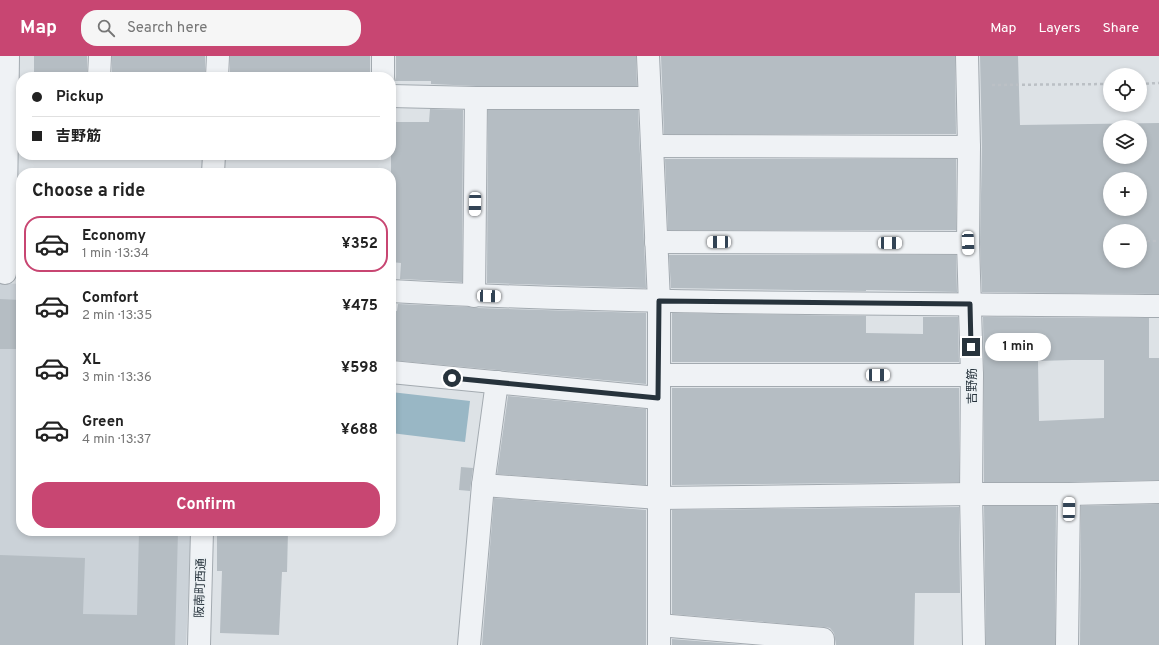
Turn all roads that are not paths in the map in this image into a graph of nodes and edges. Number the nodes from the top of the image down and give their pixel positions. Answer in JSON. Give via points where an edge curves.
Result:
{"nodes":[{"id":1,"x":8,"y":56,"type":"edge"},
{"id":2,"x":100,"y":56,"type":"edge"},
{"id":3,"x":218,"y":56,"type":"edge"},
{"id":4,"x":383,"y":56,"type":"edge"},
{"id":5,"x":648,"y":56,"type":"edge"},
{"id":6,"x":967,"y":56,"type":"edge"},
{"id":7,"x":99,"y":72,"type":"edge"},
{"id":8,"x":217,"y":72,"type":"edge"},
{"id":9,"x":383,"y":72,"type":"edge"},
{"id":10,"x":10,"y":88,"type":"edge"},
{"id":11,"x":396,"y":96,"type":"edge"},
{"id":12,"x":476,"y":98,"type":"junction"},
{"id":13,"x":650,"y":98,"type":"junction"},
{"id":14,"x":652,"y":146,"type":"junction"},
{"id":15,"x":969,"y":147,"type":"junction"},
{"id":16,"x":656,"y":242,"type":"junction"},
{"id":17,"x":968,"y":243,"type":"junction"},
{"id":18,"x":9,"y":273,"type":"edge"},
{"id":19,"x":396,"y":291,"type":"edge"},
{"id":20,"x":474,"y":296,"type":"junction"},
{"id":21,"x":659,"y":301,"type":"junction"},
{"id":22,"x":970,"y":304,"type":"junction"},
{"id":23,"x":1159,"y":306,"type":"edge"},
{"id":24,"x":396,"y":372,"type":"edge"},
{"id":25,"x":972,"y":375,"type":"junction"},
{"id":26,"x":658,"y":376,"type":"junction"},
{"id":27,"x":497,"y":382,"type":"junction"},
{"id":28,"x":658,"y":398,"type":"junction"},
{"id":29,"x":484,"y":485,"type":"junction"},
{"id":30,"x":1159,"y":492,"type":"edge"},
{"id":31,"x":971,"y":494,"type":"junction"},
{"id":32,"x":1069,"y":494,"type":"junction"},
{"id":33,"x":659,"y":498,"type":"junction"},
{"id":34,"x":202,"y":536,"type":"edge"},
{"id":35,"x":659,"y":635,"type":"edge"},
{"id":36,"x":199,"y":645,"type":"edge"},
{"id":37,"x":469,"y":645,"type":"edge"},
{"id":38,"x":823,"y":645,"type":"edge"},
{"id":39,"x":974,"y":645,"type":"edge"},
{"id":40,"x":1067,"y":645,"type":"edge"}],
"edges":[{"from":1,"to":10,"type":"street"},
{"from":2,"to":7,"type":"street"},
{"from":3,"to":8,"type":"street"},
{"from":4,"to":9,"type":"street"},
{"from":5,"to":13,"type":"street"},
{"from":6,"to":15,"type":"street","name":"吉野筋"},
{"from":10,"to":18,"type":"street"},
{"from":11,"to":12,"type":"street"},
{"from":12,"to":13,"type":"street"},
{"from":12,"to":20,"type":"street"},
{"from":13,"to":14,"type":"street"},
{"from":14,"to":15,"type":"street"},
{"from":14,"to":16,"type":"street"},
{"from":15,"to":17,"type":"street","name":"吉野筋"},
{"from":16,"to":17,"type":"street"},
{"from":16,"to":21,"type":"street"},
{"from":17,"to":22,"type":"street","name":"吉野筋"},
{"from":19,"to":20,"type":"street"},
{"from":20,"to":21,"type":"street"},
{"from":21,"to":22,"type":"street"},
{"from":21,"to":26,"type":"street"},
{"from":22,"to":23,"type":"street"},
{"from":22,"to":25,"type":"street","name":"吉野筋"},
{"from":24,"to":27,"type":"street"},
{"from":25,"to":26,"type":"street"},
{"from":25,"to":31,"type":"street","name":"吉野筋"},
{"from":26,"to":28,"type":"street"},
{"from":27,"to":28,"type":"street"},
{"from":27,"to":29,"type":"street"},
{"from":28,"to":33,"type":"street"},
{"from":29,"to":33,"type":"street"},
{"from":29,"to":37,"type":"street"},
{"from":30,"to":32,"type":"street"},
{"from":31,"to":32,"type":"street"},
{"from":31,"to":33,"type":"street"},
{"from":31,"to":39,"type":"street","name":"吉野筋"},
{"from":32,"to":40,"type":"street"},
{"from":33,"to":35,"type":"street"},
{"from":34,"to":36,"type":"street","name":"阪南町西通"},
{"from":35,"to":38,"type":"street","via":[[822,639]]}]}
